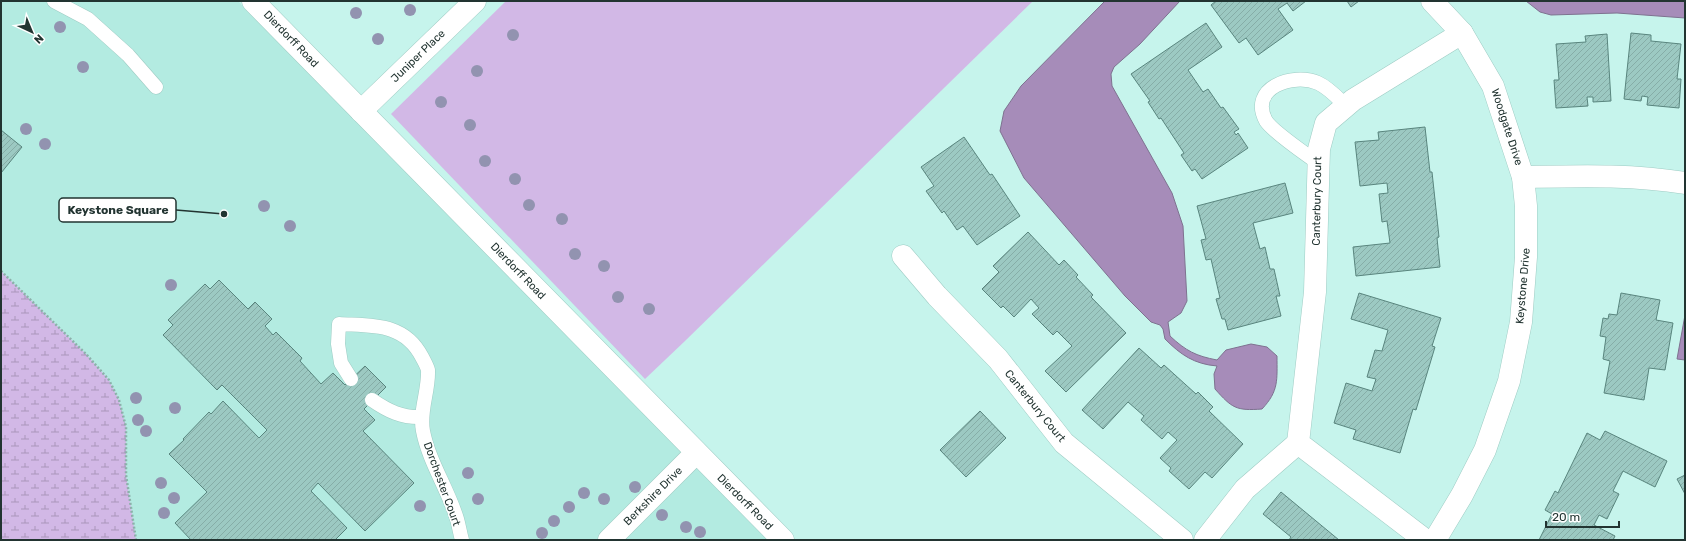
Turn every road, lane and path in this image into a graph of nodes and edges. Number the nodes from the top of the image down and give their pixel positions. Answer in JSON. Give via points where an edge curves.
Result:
{"nodes":[{"id":1,"x":54,"y":1,"type":"edge"},
{"id":2,"x":253,"y":1,"type":"edge"},
{"id":3,"x":474,"y":1,"type":"edge"},
{"id":4,"x":1432,"y":1,"type":"edge"},
{"id":5,"x":1462,"y":33,"type":"junction"},
{"id":6,"x":156,"y":87,"type":"dead end"},
{"id":7,"x":1346,"y":106,"type":"junction"},
{"id":8,"x":361,"y":111,"type":"junction"},
{"id":9,"x":1318,"y":163,"type":"junction"},
{"id":10,"x":1523,"y":177,"type":"junction"},
{"id":11,"x":1685,"y":183,"type":"edge"},
{"id":12,"x":904,"y":256,"type":"dead end"},
{"id":13,"x":1,"y":271,"type":"edge"},
{"id":14,"x":351,"y":379,"type":"dead end"},
{"id":15,"x":372,"y":400,"type":"dead end"},
{"id":16,"x":422,"y":417,"type":"junction"},
{"id":17,"x":1298,"y":443,"type":"junction"},
{"id":18,"x":696,"y":453,"type":"junction"},
{"id":19,"x":136,"y":540,"type":"edge"},
{"id":20,"x":462,"y":540,"type":"edge"},
{"id":21,"x":609,"y":540,"type":"edge"},
{"id":22,"x":783,"y":540,"type":"edge"},
{"id":23,"x":1182,"y":540,"type":"edge"},
{"id":24,"x":1205,"y":540,"type":"edge"},
{"id":25,"x":1425,"y":540,"type":"edge"},
{"id":26,"x":1434,"y":540,"type":"edge"}],
"edges":[{"from":1,"to":6,"type":"lane","via":[[88,19],[128,55]]},
{"from":2,"to":8,"type":"street","name":"Dierdorff Road"},
{"from":3,"to":8,"type":"street","name":"Juniper Place"},
{"from":4,"to":5,"type":"street","name":"Woodgate Drive"},
{"from":5,"to":7,"type":"street","name":"Canterbury Court"},
{"from":5,"to":10,"type":"street","name":"Woodgate Drive","via":[[1493,86]]},
{"from":7,"to":9,"type":"street","name":"Canterbury Court","via":[[1326,123]]},
{"from":7,"to":9,"type":"lane","via":[[1335,94],[1318,83],[1301,79],[1288,80],[1273,87],[1264,95],[1261,105],[1267,122]]},
{"from":8,"to":18,"type":"street","name":"Dierdorff Road"},
{"from":9,"to":17,"type":"street","name":"Canterbury Court","via":[[1315,292]]},
{"from":10,"to":11,"type":"street","via":[[1659,178]]},
{"from":10,"to":26,"type":"street","name":"Keystone Drive","via":[[1526,257],[1521,322],[1509,381],[1485,450],[1462,495]]},
{"from":12,"to":23,"type":"street","name":"Canterbury Court","via":[[937,296],[998,359],[1064,442]]},
{"from":13,"to":19,"type":"path","via":[[109,380],[119,400],[126,427],[126,475]]},
{"from":14,"to":16,"type":"lane","name":"Dorchester Court","via":[[341,363],[338,344],[339,324],[388,328],[406,337],[419,352],[428,369]]},
{"from":15,"to":16,"type":"lane","via":[[400,415],[410,418]]},
{"from":16,"to":20,"type":"lane","name":"Dorchester Court","via":[[422,430],[457,519]]},
{"from":17,"to":24,"type":"street","via":[[1245,489]]},
{"from":17,"to":25,"type":"street"},
{"from":18,"to":21,"type":"street","name":"Berkshire Drive"},
{"from":18,"to":22,"type":"street","name":"Dierdorff Road"}]}
